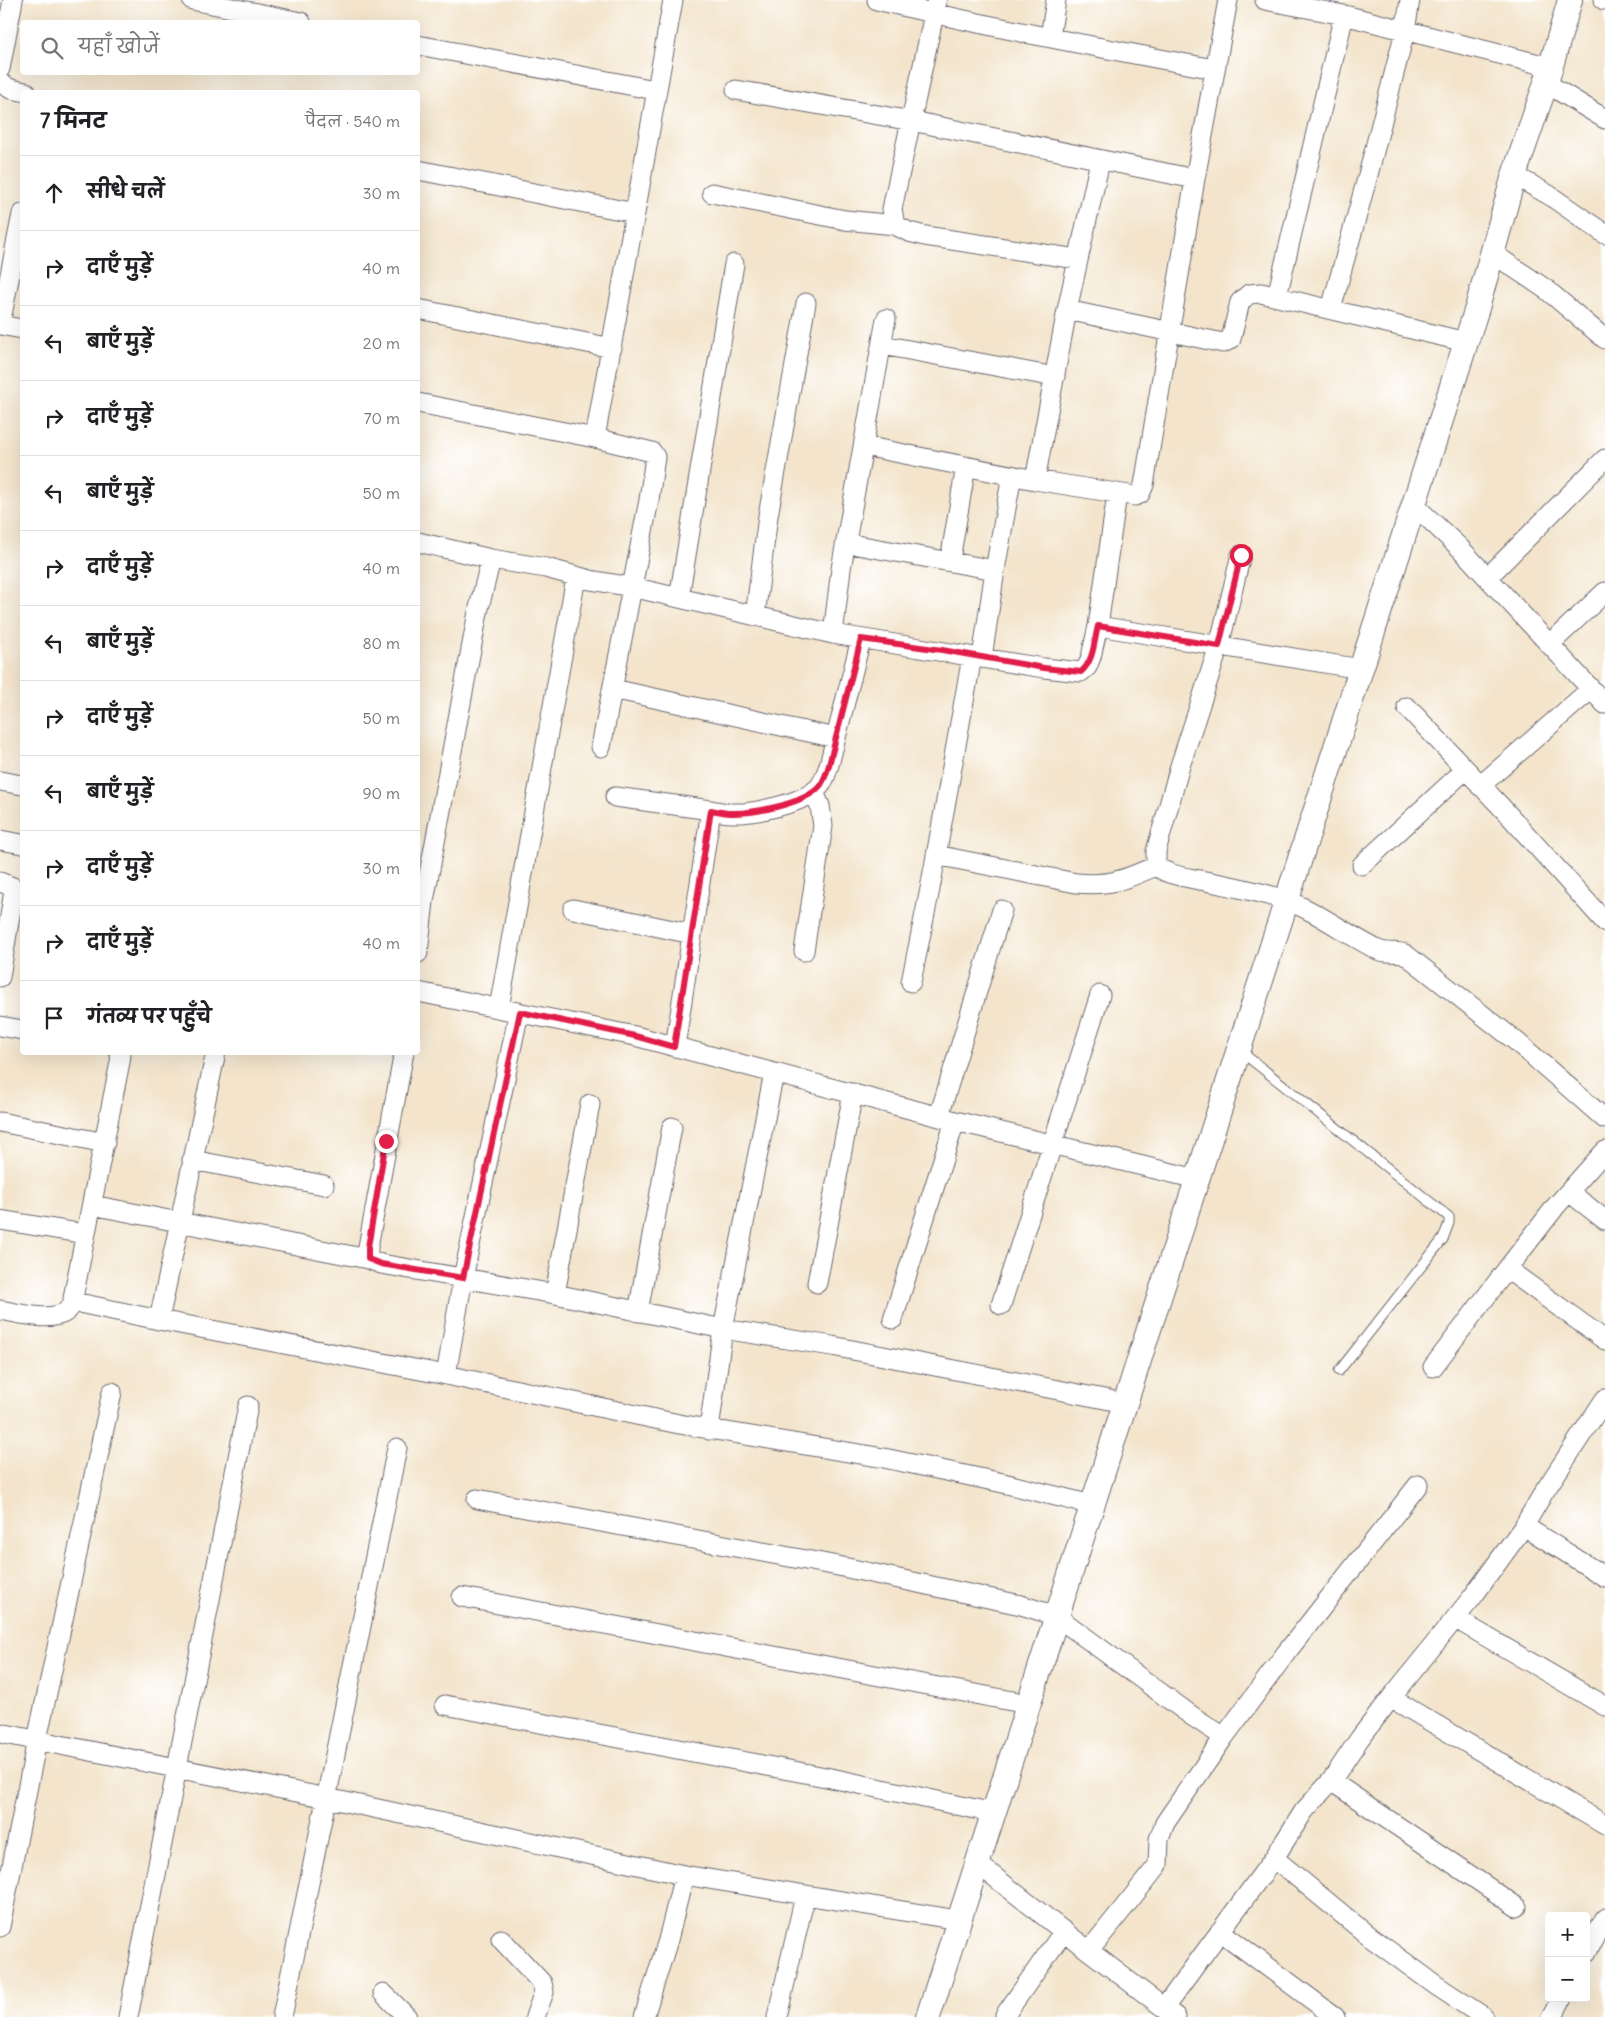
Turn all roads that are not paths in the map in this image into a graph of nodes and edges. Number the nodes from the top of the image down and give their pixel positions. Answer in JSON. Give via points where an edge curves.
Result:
{"nodes":[{"id":1,"x":13,"y":0,"type":"edge"},
{"id":2,"x":192,"y":0,"type":"edge"},
{"id":3,"x":673,"y":0,"type":"edge"},
{"id":4,"x":877,"y":0,"type":"edge"},
{"id":5,"x":1056,"y":0,"type":"edge"},
{"id":6,"x":1228,"y":0,"type":"edge"},
{"id":7,"x":1265,"y":0,"type":"edge"},
{"id":8,"x":1410,"y":0,"type":"edge"},
{"id":9,"x":1570,"y":0,"type":"edge"},
{"id":10,"x":936,"y":7,"type":"edge"},
{"id":11,"x":1344,"y":15,"type":"junction"},
{"id":12,"x":291,"y":20,"type":"edge"},
{"id":13,"x":1405,"y":31,"type":"junction"},
{"id":14,"x":1050,"y":37,"type":"junction"},
{"id":15,"x":420,"y":45,"type":"edge"},
{"id":16,"x":0,"y":68,"type":"edge"},
{"id":17,"x":1214,"y":69,"type":"junction"},
{"id":18,"x":1548,"y":75,"type":"junction"},
{"id":19,"x":0,"y":83,"type":"edge"},
{"id":20,"x":655,"y":90,"type":"junction"},
{"id":21,"x":736,"y":90,"type":"dead end"},
{"id":22,"x":20,"y":91,"type":"edge"},
{"id":23,"x":1605,"y":119,"type":"edge"},
{"id":24,"x":912,"y":121,"type":"junction"},
{"id":25,"x":1100,"y":161,"type":"junction"},
{"id":26,"x":420,"y":170,"type":"edge"},
{"id":27,"x":1514,"y":175,"type":"junction"},
{"id":28,"x":1195,"y":179,"type":"junction"},
{"id":29,"x":712,"y":193,"type":"dead end"},
{"id":30,"x":634,"y":213,"type":"junction"},
{"id":31,"x":20,"y":224,"type":"edge"},
{"id":32,"x":895,"y":225,"type":"junction"},
{"id":33,"x":1605,"y":234,"type":"edge"},
{"id":34,"x":1492,"y":253,"type":"junction"},
{"id":35,"x":1077,"y":259,"type":"junction"},
{"id":36,"x":734,"y":264,"type":"dead end"},
{"id":37,"x":1277,"y":296,"type":"junction"},
{"id":38,"x":806,"y":303,"type":"dead end"},
{"id":39,"x":420,"y":309,"type":"edge"},
{"id":40,"x":1331,"y":309,"type":"junction"},
{"id":41,"x":1067,"y":310,"type":"junction"},
{"id":42,"x":886,"y":319,"type":"dead end"},
{"id":43,"x":0,"y":325,"type":"edge"},
{"id":44,"x":20,"y":329,"type":"edge"},
{"id":45,"x":1169,"y":332,"type":"junction"},
{"id":46,"x":1605,"y":339,"type":"edge"},
{"id":47,"x":1466,"y":342,"type":"junction"},
{"id":48,"x":882,"y":345,"type":"junction"},
{"id":49,"x":612,"y":348,"type":"junction"},
{"id":50,"x":1055,"y":377,"type":"junction"},
{"id":51,"x":420,"y":403,"type":"edge"},
{"id":52,"x":595,"y":438,"type":"junction"},
{"id":53,"x":864,"y":446,"type":"junction"},
{"id":54,"x":1605,"y":459,"type":"edge"},
{"id":55,"x":966,"y":466,"type":"junction"},
{"id":56,"x":1012,"y":476,"type":"junction"},
{"id":57,"x":1035,"y":480,"type":"junction"},
{"id":58,"x":1117,"y":494,"type":"junction"},
{"id":59,"x":1414,"y":505,"type":"junction"},
{"id":60,"x":420,"y":542,"type":"edge"},
{"id":61,"x":846,"y":543,"type":"junction"},
{"id":62,"x":1241,"y":555,"type":"dead end"},
{"id":63,"x":491,"y":559,"type":"junction"},
{"id":64,"x":950,"y":560,"type":"junction"},
{"id":65,"x":995,"y":570,"type":"junction"},
{"id":66,"x":576,"y":577,"type":"junction"},
{"id":67,"x":1488,"y":577,"type":"junction"},
{"id":68,"x":632,"y":587,"type":"junction"},
{"id":69,"x":1605,"y":592,"type":"edge"},
{"id":70,"x":679,"y":598,"type":"junction"},
{"id":71,"x":755,"y":616,"type":"junction"},
{"id":72,"x":1098,"y":626,"type":"junction"},
{"id":73,"x":833,"y":634,"type":"junction"},
{"id":74,"x":861,"y":639,"type":"junction"},
{"id":75,"x":1550,"y":644,"type":"junction"},
{"id":76,"x":1219,"y":646,"type":"junction"},
{"id":77,"x":977,"y":657,"type":"junction"},
{"id":78,"x":1362,"y":669,"type":"junction"},
{"id":79,"x":613,"y":689,"type":"junction"},
{"id":80,"x":1590,"y":690,"type":"junction"},
{"id":81,"x":1605,"y":704,"type":"edge"},
{"id":82,"x":1407,"y":707,"type":"dead end"},
{"id":83,"x":836,"y":738,"type":"junction"},
{"id":84,"x":601,"y":746,"type":"dead end"},
{"id":85,"x":1465,"y":770,"type":"junction"},
{"id":86,"x":0,"y":781,"type":"edge"},
{"id":87,"x":20,"y":785,"type":"edge"},
{"id":88,"x":1480,"y":786,"type":"junction"},
{"id":89,"x":814,"y":792,"type":"junction"},
{"id":90,"x":615,"y":797,"type":"dead end"},
{"id":91,"x":711,"y":810,"type":"junction"},
{"id":92,"x":0,"y":840,"type":"edge"},
{"id":93,"x":20,"y":844,"type":"edge"},
{"id":94,"x":936,"y":855,"type":"junction"},
{"id":95,"x":1362,"y":865,"type":"dead end"},
{"id":96,"x":1156,"y":866,"type":"junction"},
{"id":97,"x":0,"y":882,"type":"edge"},
{"id":98,"x":1286,"y":901,"type":"junction"},
{"id":99,"x":573,"y":909,"type":"dead end"},
{"id":100,"x":1002,"y":910,"type":"dead end"},
{"id":101,"x":1605,"y":922,"type":"edge"},
{"id":102,"x":10,"y":926,"type":"edge"},
{"id":103,"x":692,"y":934,"type":"junction"},
{"id":104,"x":420,"y":935,"type":"edge"},
{"id":105,"x":804,"y":952,"type":"dead end"},
{"id":106,"x":0,"y":977,"type":"edge"},
{"id":107,"x":911,"y":982,"type":"dead end"},
{"id":108,"x":420,"y":992,"type":"edge"},
{"id":109,"x":1100,"y":995,"type":"dead end"},
{"id":110,"x":499,"y":1008,"type":"junction"},
{"id":111,"x":520,"y":1012,"type":"junction"},
{"id":112,"x":0,"y":1026,"type":"edge"},
{"id":113,"x":20,"y":1030,"type":"edge"},
{"id":114,"x":674,"y":1047,"type":"junction"},
{"id":115,"x":1239,"y":1050,"type":"junction"},
{"id":116,"x":120,"y":1055,"type":"edge"},
{"id":117,"x":215,"y":1055,"type":"edge"},
{"id":118,"x":403,"y":1055,"type":"edge"},
{"id":119,"x":774,"y":1073,"type":"junction"},
{"id":120,"x":853,"y":1093,"type":"junction"},
{"id":121,"x":590,"y":1104,"type":"dead end"},
{"id":122,"x":947,"y":1118,"type":"junction"},
{"id":123,"x":1605,"y":1120,"type":"edge"},
{"id":124,"x":0,"y":1122,"type":"edge"},
{"id":125,"x":672,"y":1127,"type":"dead end"},
{"id":126,"x":104,"y":1143,"type":"junction"},
{"id":127,"x":1051,"y":1145,"type":"junction"},
{"id":128,"x":1605,"y":1151,"type":"edge"},
{"id":129,"x":192,"y":1160,"type":"junction"},
{"id":130,"x":1197,"y":1179,"type":"junction"},
{"id":131,"x":324,"y":1185,"type":"dead end"},
{"id":132,"x":1569,"y":1192,"type":"junction"},
{"id":133,"x":92,"y":1205,"type":"junction"},
{"id":134,"x":0,"y":1220,"type":"edge"},
{"id":135,"x":1605,"y":1220,"type":"edge"},
{"id":136,"x":179,"y":1222,"type":"junction"},
{"id":137,"x":86,"y":1234,"type":"junction"},
{"id":138,"x":368,"y":1259,"type":"junction"},
{"id":139,"x":1507,"y":1269,"type":"junction"},
{"id":140,"x":463,"y":1278,"type":"junction"},
{"id":141,"x":817,"y":1283,"type":"dead end"},
{"id":142,"x":556,"y":1294,"type":"junction"},
{"id":143,"x":75,"y":1301,"type":"junction"},
{"id":144,"x":1001,"y":1305,"type":"dead end"},
{"id":145,"x":0,"y":1310,"type":"edge"},
{"id":146,"x":638,"y":1312,"type":"junction"},
{"id":147,"x":159,"y":1320,"type":"junction"},
{"id":148,"x":893,"y":1320,"type":"dead end"},
{"id":149,"x":723,"y":1328,"type":"junction"},
{"id":150,"x":1605,"y":1340,"type":"edge"},
{"id":151,"x":1433,"y":1367,"type":"dead end"},
{"id":152,"x":1339,"y":1371,"type":"dead end"},
{"id":153,"x":446,"y":1375,"type":"junction"},
{"id":154,"x":112,"y":1392,"type":"dead end"},
{"id":155,"x":1605,"y":1399,"type":"edge"},
{"id":156,"x":1125,"y":1402,"type":"junction"},
{"id":157,"x":248,"y":1406,"type":"dead end"},
{"id":158,"x":709,"y":1430,"type":"junction"},
{"id":159,"x":397,"y":1448,"type":"dead end"},
{"id":160,"x":1418,"y":1485,"type":"dead end"},
{"id":161,"x":477,"y":1499,"type":"dead end"},
{"id":162,"x":1092,"y":1505,"type":"junction"},
{"id":163,"x":1524,"y":1526,"type":"junction"},
{"id":164,"x":1605,"y":1577,"type":"edge"},
{"id":165,"x":462,"y":1597,"type":"dead end"},
{"id":166,"x":1056,"y":1616,"type":"junction"},
{"id":167,"x":1456,"y":1619,"type":"junction"},
{"id":168,"x":1391,"y":1698,"type":"junction"},
{"id":169,"x":1028,"y":1704,"type":"junction"},
{"id":170,"x":445,"y":1705,"type":"dead end"},
{"id":171,"x":1605,"y":1706,"type":"edge"},
{"id":172,"x":0,"y":1733,"type":"edge"},
{"id":173,"x":1224,"y":1737,"type":"junction"},
{"id":174,"x":36,"y":1740,"type":"junction"},
{"id":175,"x":177,"y":1769,"type":"junction"},
{"id":176,"x":1332,"y":1781,"type":"junction"},
{"id":177,"x":326,"y":1798,"type":"junction"},
{"id":178,"x":994,"y":1813,"type":"junction"},
{"id":179,"x":1605,"y":1825,"type":"edge"},
{"id":180,"x":1274,"y":1858,"type":"junction"},
{"id":181,"x":978,"y":1864,"type":"junction"},
{"id":182,"x":684,"y":1875,"type":"junction"},
{"id":183,"x":804,"y":1896,"type":"junction"},
{"id":184,"x":1517,"y":1907,"type":"dead end"},
{"id":185,"x":1605,"y":1918,"type":"edge"},
{"id":186,"x":958,"y":1920,"type":"junction"},
{"id":187,"x":0,"y":1927,"type":"edge"},
{"id":188,"x":1064,"y":1931,"type":"junction"},
{"id":189,"x":1220,"y":1931,"type":"junction"},
{"id":190,"x":501,"y":1939,"type":"dead end"},
{"id":191,"x":1590,"y":1946,"type":"edge"},
{"id":192,"x":1089,"y":1950,"type":"junction"},
{"id":193,"x":383,"y":1993,"type":"dead end"},
{"id":194,"x":1560,"y":2002,"type":"edge"},
{"id":195,"x":1170,"y":2012,"type":"edge"},
{"id":196,"x":1005,"y":2015,"type":"dead end"},
{"id":197,"x":128,"y":2017,"type":"edge"},
{"id":198,"x":282,"y":2017,"type":"edge"},
{"id":199,"x":407,"y":2017,"type":"edge"},
{"id":200,"x":535,"y":2017,"type":"edge"},
{"id":201,"x":644,"y":2017,"type":"edge"},
{"id":202,"x":777,"y":2017,"type":"edge"},
{"id":203,"x":928,"y":2017,"type":"edge"},
{"id":204,"x":1335,"y":2017,"type":"edge"},
{"id":205,"x":1484,"y":2017,"type":"edge"},
{"id":206,"x":1552,"y":2017,"type":"edge"}],
"edges":[{"from":1,"to":16,"type":"street"},
{"from":2,"to":12,"type":"street"},
{"from":3,"to":20,"type":"street"},
{"from":4,"to":10,"type":"street"},
{"from":5,"to":14,"type":"street"},
{"from":6,"to":17,"type":"street"},
{"from":7,"to":11,"type":"street"},
{"from":8,"to":13,"type":"street"},
{"from":9,"to":18,"type":"street"},
{"from":10,"to":14,"type":"street"},
{"from":10,"to":24,"type":"street"},
{"from":11,"to":13,"type":"street"},
{"from":11,"to":37,"type":"street"},
{"from":13,"to":18,"type":"street","via":[[1486,49]]},
{"from":13,"to":40,"type":"street"},
{"from":14,"to":17,"type":"street"},
{"from":15,"to":20,"type":"street"},
{"from":17,"to":28,"type":"street"},
{"from":18,"to":23,"type":"street"},
{"from":18,"to":27,"type":"street"},
{"from":19,"to":22,"type":"street"},
{"from":20,"to":30,"type":"street"},
{"from":21,"to":24,"type":"street"},
{"from":24,"to":25,"type":"street"},
{"from":24,"to":32,"type":"street","via":[[892,209]]},
{"from":25,"to":28,"type":"street"},
{"from":25,"to":35,"type":"street"},
{"from":26,"to":30,"type":"street"},
{"from":27,"to":33,"type":"street"},
{"from":27,"to":34,"type":"street"},
{"from":28,"to":45,"type":"street"},
{"from":29,"to":32,"type":"street","via":[[845,220]]},
{"from":30,"to":49,"type":"street"},
{"from":31,"to":43,"type":"street"},
{"from":32,"to":35,"type":"street","via":[[925,236]]},
{"from":34,"to":46,"type":"street","via":[[1548,290]]},
{"from":34,"to":47,"type":"street"},
{"from":35,"to":41,"type":"street"},
{"from":36,"to":70,"type":"street"},
{"from":37,"to":40,"type":"street"},
{"from":37,"to":45,"type":"street","via":[[1255,293],[1246,296],[1240,302],[1233,333],[1227,342]]},
{"from":38,"to":71,"type":"street","via":[[768,516]]},
{"from":39,"to":49,"type":"street"},
{"from":40,"to":47,"type":"street"},
{"from":41,"to":45,"type":"street"},
{"from":41,"to":50,"type":"street"},
{"from":42,"to":48,"type":"street"},
{"from":43,"to":44,"type":"street"},
{"from":45,"to":58,"type":"street","via":[[1142,491],[1135,496]]},
{"from":47,"to":59,"type":"street"},
{"from":48,"to":50,"type":"street"},
{"from":48,"to":53,"type":"street"},
{"from":49,"to":52,"type":"street"},
{"from":50,"to":57,"type":"street"},
{"from":51,"to":52,"type":"street"},
{"from":52,"to":68,"type":"street","via":[[652,452],[655,457]]},
{"from":53,"to":55,"type":"street"},
{"from":53,"to":61,"type":"street"},
{"from":54,"to":67,"type":"street"},
{"from":55,"to":56,"type":"street"},
{"from":55,"to":64,"type":"street"},
{"from":56,"to":57,"type":"street"},
{"from":56,"to":65,"type":"street"},
{"from":57,"to":58,"type":"street"},
{"from":58,"to":72,"type":"street"},
{"from":59,"to":67,"type":"street"},
{"from":59,"to":78,"type":"street"},
{"from":60,"to":63,"type":"street"},
{"from":61,"to":64,"type":"street"},
{"from":61,"to":73,"type":"street"},
{"from":62,"to":76,"type":"street"},
{"from":63,"to":66,"type":"street","via":[[546,568]]},
{"from":63,"to":104,"type":"street","via":[[478,612]]},
{"from":64,"to":65,"type":"street"},
{"from":65,"to":77,"type":"street"},
{"from":66,"to":68,"type":"street"},
{"from":66,"to":110,"type":"street"},
{"from":67,"to":75,"type":"street"},
{"from":68,"to":70,"type":"street"},
{"from":68,"to":79,"type":"street"},
{"from":69,"to":75,"type":"street"},
{"from":70,"to":71,"type":"street"},
{"from":71,"to":73,"type":"street"},
{"from":72,"to":76,"type":"street"},
{"from":72,"to":77,"type":"street","via":[[1091,657],[1081,672]]},
{"from":73,"to":74,"type":"street"},
{"from":74,"to":77,"type":"street"},
{"from":74,"to":83,"type":"street"},
{"from":75,"to":80,"type":"street"},
{"from":76,"to":78,"type":"street"},
{"from":76,"to":96,"type":"street","via":[[1180,766],[1156,851]]},
{"from":77,"to":94,"type":"street"},
{"from":78,"to":98,"type":"street"},
{"from":79,"to":83,"type":"street"},
{"from":79,"to":84,"type":"street"},
{"from":80,"to":81,"type":"street"},
{"from":80,"to":88,"type":"street"},
{"from":82,"to":85,"type":"street"},
{"from":83,"to":89,"type":"street","via":[[825,778]]},
{"from":85,"to":88,"type":"street"},
{"from":85,"to":95,"type":"street"},
{"from":86,"to":87,"type":"street"},
{"from":88,"to":101,"type":"street"},
{"from":89,"to":91,"type":"street","via":[[796,801],[750,812]]},
{"from":89,"to":105,"type":"street","via":[[823,826]]},
{"from":90,"to":91,"type":"street"},
{"from":91,"to":103,"type":"street"},
{"from":92,"to":93,"type":"street"},
{"from":94,"to":96,"type":"street","via":[[1094,884],[1112,883]]},
{"from":94,"to":107,"type":"street"},
{"from":96,"to":98,"type":"street","via":[[1167,873]]},
{"from":97,"to":102,"type":"street","via":[[13,887]]},
{"from":98,"to":115,"type":"street"},
{"from":98,"to":123,"type":"street","via":[[1376,950],[1405,954],[1517,1042]]},
{"from":99,"to":103,"type":"street"},
{"from":100,"to":122,"type":"street"},
{"from":102,"to":106,"type":"street"},
{"from":103,"to":114,"type":"street"},
{"from":108,"to":110,"type":"street"},
{"from":109,"to":127,"type":"street"},
{"from":110,"to":111,"type":"street"},
{"from":111,"to":114,"type":"street"},
{"from":111,"to":140,"type":"street"},
{"from":112,"to":113,"type":"street"},
{"from":114,"to":119,"type":"street"},
{"from":115,"to":130,"type":"street"},
{"from":115,"to":152,"type":"lane","via":[[1449,1217],[1450,1223],[1443,1239]]},
{"from":116,"to":126,"type":"street"},
{"from":117,"to":129,"type":"street"},
{"from":118,"to":138,"type":"street"},
{"from":119,"to":120,"type":"street"},
{"from":119,"to":149,"type":"street"},
{"from":120,"to":122,"type":"street"},
{"from":120,"to":141,"type":"street"},
{"from":121,"to":142,"type":"street"},
{"from":122,"to":127,"type":"street"},
{"from":122,"to":148,"type":"street"},
{"from":124,"to":126,"type":"street"},
{"from":125,"to":146,"type":"street"},
{"from":126,"to":133,"type":"street"},
{"from":127,"to":130,"type":"street"},
{"from":127,"to":144,"type":"street"},
{"from":128,"to":132,"type":"street"},
{"from":129,"to":131,"type":"street"},
{"from":129,"to":136,"type":"street"},
{"from":130,"to":156,"type":"street"},
{"from":132,"to":135,"type":"street"},
{"from":132,"to":139,"type":"street"},
{"from":133,"to":136,"type":"street"},
{"from":133,"to":137,"type":"street"},
{"from":134,"to":137,"type":"street"},
{"from":136,"to":138,"type":"street"},
{"from":136,"to":147,"type":"street"},
{"from":137,"to":143,"type":"street","via":[[73,1293]]},
{"from":138,"to":140,"type":"street"},
{"from":139,"to":150,"type":"street"},
{"from":139,"to":151,"type":"street"},
{"from":140,"to":142,"type":"street"},
{"from":140,"to":153,"type":"street"},
{"from":142,"to":146,"type":"street"},
{"from":143,"to":145,"type":"street","via":[[67,1311],[48,1316],[35,1317]]},
{"from":143,"to":147,"type":"street"},
{"from":146,"to":149,"type":"street"},
{"from":147,"to":153,"type":"street"},
{"from":149,"to":156,"type":"street"},
{"from":149,"to":158,"type":"street"},
{"from":153,"to":158,"type":"street"},
{"from":154,"to":174,"type":"street"},
{"from":155,"to":163,"type":"street"},
{"from":156,"to":162,"type":"street"},
{"from":157,"to":175,"type":"street"},
{"from":158,"to":162,"type":"street","via":[[884,1458]]},
{"from":159,"to":177,"type":"street"},
{"from":160,"to":173,"type":"street"},
{"from":161,"to":166,"type":"street","via":[[838,1566],[1021,1605]]},
{"from":162,"to":166,"type":"street"},
{"from":163,"to":164,"type":"street"},
{"from":163,"to":167,"type":"street"},
{"from":165,"to":169,"type":"street"},
{"from":166,"to":169,"type":"street"},
{"from":166,"to":173,"type":"street"},
{"from":167,"to":168,"type":"street"},
{"from":167,"to":171,"type":"street"},
{"from":168,"to":176,"type":"street"},
{"from":168,"to":179,"type":"street"},
{"from":169,"to":178,"type":"street"},
{"from":170,"to":178,"type":"street","via":[[831,1778]]},
{"from":172,"to":174,"type":"street"},
{"from":173,"to":192,"type":"street","via":[[1165,1823],[1159,1840],[1158,1865]]},
{"from":174,"to":175,"type":"street"},
{"from":174,"to":187,"type":"street"},
{"from":175,"to":177,"type":"street"},
{"from":175,"to":197,"type":"street"},
{"from":176,"to":180,"type":"street","via":[[1304,1811]]},
{"from":176,"to":184,"type":"street"},
{"from":177,"to":182,"type":"street"},
{"from":177,"to":198,"type":"street"},
{"from":178,"to":181,"type":"street"},
{"from":180,"to":189,"type":"street"},
{"from":180,"to":205,"type":"street","via":[[1370,1937]]},
{"from":181,"to":186,"type":"street"},
{"from":181,"to":188,"type":"street"},
{"from":182,"to":183,"type":"street"},
{"from":182,"to":201,"type":"street"},
{"from":183,"to":186,"type":"street"},
{"from":183,"to":202,"type":"street"},
{"from":185,"to":191,"type":"street"},
{"from":186,"to":203,"type":"street"},
{"from":188,"to":192,"type":"street"},
{"from":188,"to":196,"type":"street"},
{"from":189,"to":195,"type":"street"},
{"from":189,"to":204,"type":"street"},
{"from":190,"to":200,"type":"street","via":[[542,1983],[544,1992]]},
{"from":192,"to":195,"type":"street"},
{"from":193,"to":199,"type":"street"},
{"from":194,"to":206,"type":"street"}]}
